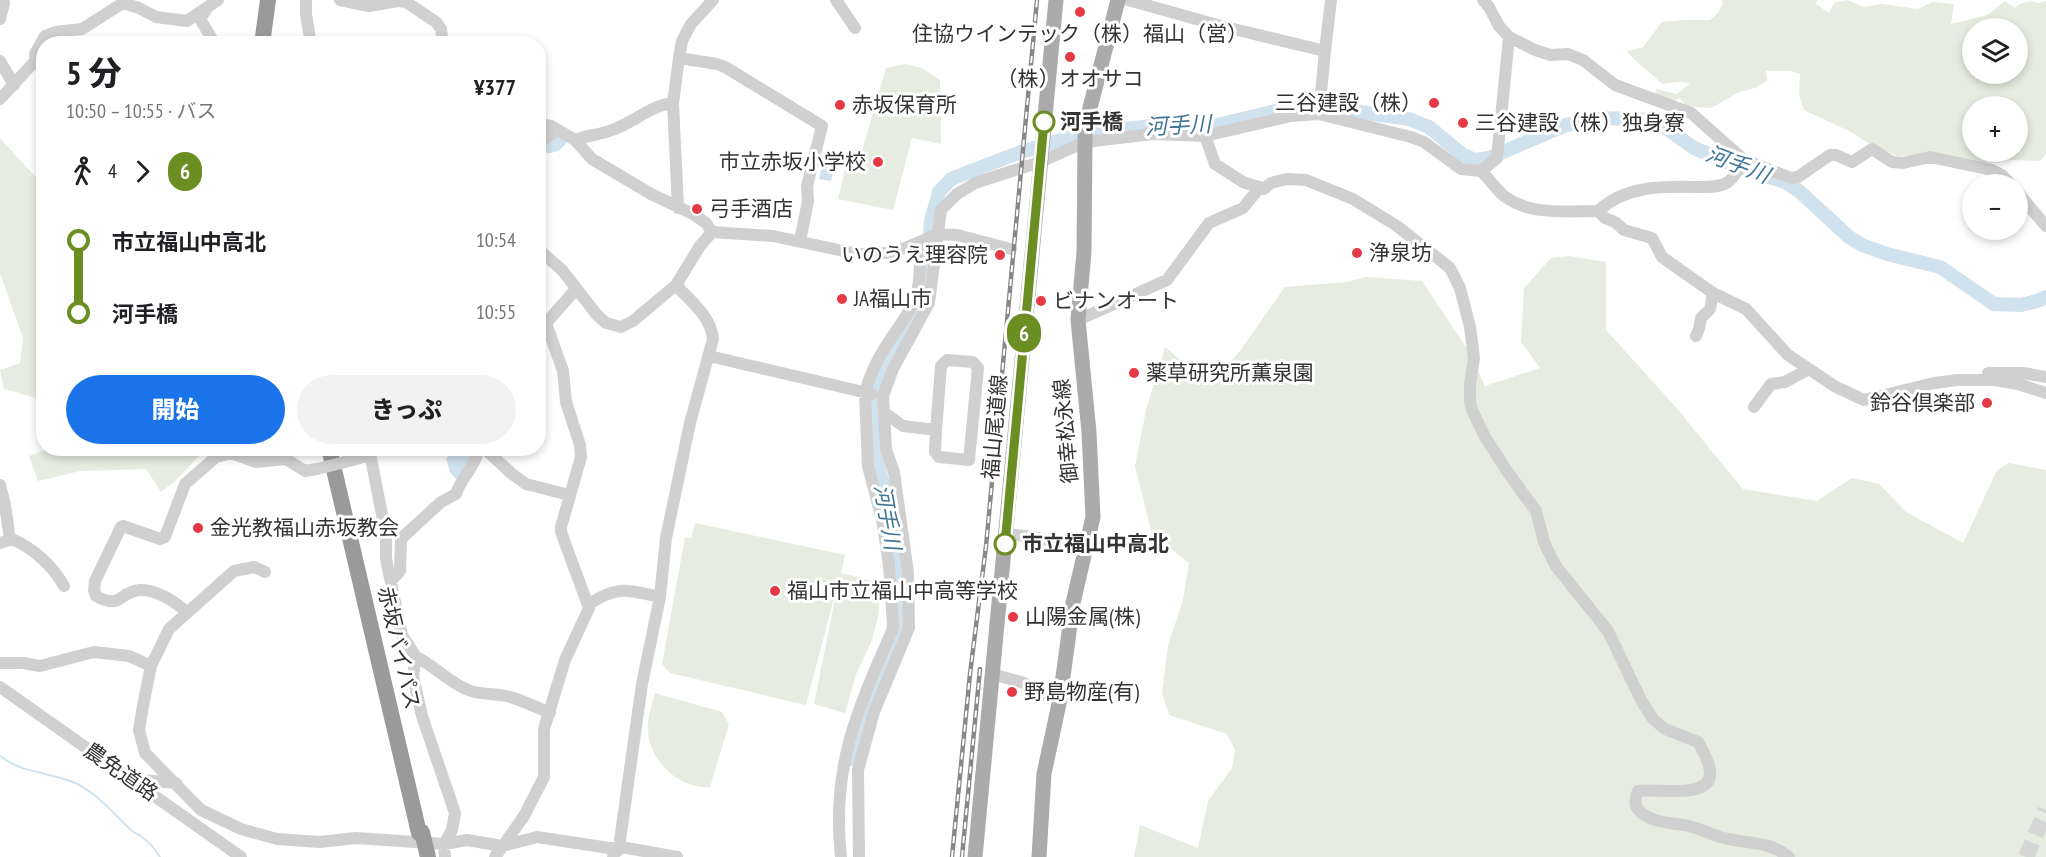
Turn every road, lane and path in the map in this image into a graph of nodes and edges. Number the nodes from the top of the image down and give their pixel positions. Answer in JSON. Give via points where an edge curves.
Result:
{"nodes":[{"id":1,"x":306,"y":0,"type":"edge"},
{"id":2,"x":340,"y":0,"type":"edge"},
{"id":3,"x":712,"y":0,"type":"edge"},
{"id":4,"x":836,"y":0,"type":"edge"},
{"id":5,"x":1056,"y":0,"type":"edge"},
{"id":6,"x":1118,"y":0,"type":"edge"},
{"id":7,"x":1128,"y":0,"type":"edge"},
{"id":8,"x":1331,"y":0,"type":"edge"},
{"id":9,"x":1483,"y":0,"type":"edge"},
{"id":10,"x":3,"y":3,"type":"dead end"},
{"id":11,"x":213,"y":3,"type":"edge"},
{"id":12,"x":263,"y":8,"type":"edge"},
{"id":13,"x":0,"y":18,"type":"edge"},
{"id":14,"x":855,"y":28,"type":"dead end"},
{"id":15,"x":45,"y":36,"type":"edge"},
{"id":16,"x":210,"y":36,"type":"edge"},
{"id":17,"x":258,"y":36,"type":"edge"},
{"id":18,"x":262,"y":36,"type":"edge"},
{"id":19,"x":310,"y":36,"type":"edge"},
{"id":20,"x":442,"y":36,"type":"edge"},
{"id":21,"x":1509,"y":37,"type":"junction"},
{"id":22,"x":1324,"y":51,"type":"junction"},
{"id":23,"x":679,"y":58,"type":"junction"},
{"id":24,"x":0,"y":61,"type":"edge"},
{"id":25,"x":36,"y":65,"type":"edge"},
{"id":26,"x":14,"y":85,"type":"junction"},
{"id":27,"x":0,"y":99,"type":"edge"},
{"id":28,"x":673,"y":103,"type":"junction"},
{"id":29,"x":1320,"y":108,"type":"junction"},
{"id":30,"x":546,"y":127,"type":"edge"},
{"id":31,"x":557,"y":130,"type":"junction"},
{"id":32,"x":1205,"y":136,"type":"junction"},
{"id":33,"x":1085,"y":137,"type":"junction"},
{"id":34,"x":546,"y":138,"type":"edge"},
{"id":35,"x":575,"y":140,"type":"junction"},
{"id":36,"x":1041,"y":153,"type":"junction"},
{"id":37,"x":1741,"y":165,"type":"junction"},
{"id":38,"x":1481,"y":171,"type":"junction"},
{"id":39,"x":2000,"y":174,"type":"edge"},
{"id":40,"x":1260,"y":188,"type":"junction"},
{"id":41,"x":2028,"y":205,"type":"edge"},
{"id":42,"x":678,"y":208,"type":"junction"},
{"id":43,"x":1598,"y":211,"type":"junction"},
{"id":44,"x":2046,"y":226,"type":"edge"},
{"id":45,"x":712,"y":232,"type":"junction"},
{"id":46,"x":929,"y":238,"type":"junction"},
{"id":47,"x":800,"y":241,"type":"junction"},
{"id":48,"x":1011,"y":249,"type":"dead end"},
{"id":49,"x":546,"y":256,"type":"edge"},
{"id":50,"x":676,"y":285,"type":"junction"},
{"id":51,"x":576,"y":289,"type":"junction"},
{"id":52,"x":1713,"y":293,"type":"junction"},
{"id":53,"x":1078,"y":320,"type":"junction"},
{"id":54,"x":546,"y":322,"type":"edge"},
{"id":55,"x":546,"y":335,"type":"edge"},
{"id":56,"x":1696,"y":336,"type":"dead end"},
{"id":57,"x":709,"y":356,"type":"junction"},
{"id":58,"x":1809,"y":369,"type":"junction"},
{"id":59,"x":2046,"y":377,"type":"edge"},
{"id":60,"x":1958,"y":380,"type":"junction"},
{"id":61,"x":2046,"y":393,"type":"edge"},
{"id":62,"x":874,"y":395,"type":"junction"},
{"id":63,"x":1754,"y":407,"type":"dead end"},
{"id":64,"x":885,"y":413,"type":"junction"},
{"id":65,"x":936,"y":430,"type":"junction"},
{"id":66,"x":216,"y":456,"type":"edge"},
{"id":67,"x":239,"y":456,"type":"edge"},
{"id":68,"x":333,"y":456,"type":"edge"},
{"id":69,"x":360,"y":456,"type":"edge"},
{"id":70,"x":371,"y":456,"type":"edge"},
{"id":71,"x":478,"y":456,"type":"edge"},
{"id":72,"x":493,"y":456,"type":"edge"},
{"id":73,"x":0,"y":485,"type":"edge"},
{"id":74,"x":569,"y":495,"type":"junction"},
{"id":75,"x":1006,"y":534,"type":"junction"},
{"id":76,"x":5,"y":541,"type":"edge"},
{"id":77,"x":1085,"y":550,"type":"junction"},
{"id":78,"x":265,"y":572,"type":"dead end"},
{"id":79,"x":391,"y":581,"type":"junction"},
{"id":80,"x":64,"y":586,"type":"dead end"},
{"id":81,"x":660,"y":597,"type":"junction"},
{"id":82,"x":589,"y":604,"type":"junction"},
{"id":83,"x":187,"y":613,"type":"junction"},
{"id":84,"x":416,"y":657,"type":"junction"},
{"id":85,"x":0,"y":663,"type":"edge"},
{"id":86,"x":151,"y":666,"type":"junction"},
{"id":87,"x":992,"y":674,"type":"junction"},
{"id":88,"x":0,"y":687,"type":"edge"},
{"id":89,"x":1060,"y":699,"type":"junction"},
{"id":90,"x":550,"y":713,"type":"junction"},
{"id":91,"x":134,"y":782,"type":"junction"},
{"id":92,"x":176,"y":783,"type":"junction"},
{"id":93,"x":241,"y":829,"type":"junction"},
{"id":94,"x":422,"y":844,"type":"edge"},
{"id":95,"x":444,"y":844,"type":"junction"},
{"id":96,"x":499,"y":851,"type":"edge"},
{"id":97,"x":617,"y":852,"type":"edge"},
{"id":98,"x":237,"y":853,"type":"edge"},
{"id":99,"x":419,"y":857,"type":"edge"},
{"id":100,"x":445,"y":857,"type":"edge"},
{"id":101,"x":677,"y":857,"type":"edge"},
{"id":102,"x":842,"y":857,"type":"edge"},
{"id":103,"x":860,"y":857,"type":"edge"},
{"id":104,"x":975,"y":857,"type":"edge"},
{"id":105,"x":1039,"y":857,"type":"edge"},
{"id":106,"x":1790,"y":857,"type":"edge"}],
"edges":[{"from":1,"to":19,"type":"street"},
{"from":2,"to":20,"type":"street","via":[[369,6],[406,2],[436,22]]},
{"from":3,"to":23,"type":"street","via":[[691,24]]},
{"from":4,"to":14,"type":"street"},
{"from":5,"to":36,"type":"main road","name":"福山尾道線"},
{"from":6,"to":33,"type":"main road","name":"御幸松永線"},
{"from":7,"to":22,"type":"street"},
{"from":8,"to":22,"type":"street"},
{"from":9,"to":21,"type":"street"},
{"from":10,"to":13,"type":"street"},
{"from":11,"to":15,"type":"street","via":[[187,21],[156,17],[123,3],[82,29]]},
{"from":11,"to":16,"type":"street","via":[[200,19]]},
{"from":12,"to":17,"type":"highway"},
{"from":12,"to":18,"type":"highway"},
{"from":21,"to":37,"type":"street","via":[[1551,55],[1568,54],[1583,60],[1615,85],[1691,112]]},
{"from":21,"to":38,"type":"street","via":[[1498,153]]},
{"from":22,"to":29,"type":"street"},
{"from":23,"to":28,"type":"street"},
{"from":23,"to":47,"type":"street","via":[[725,67],[822,126],[807,186]]},
{"from":24,"to":26,"type":"street"},
{"from":25,"to":26,"type":"street"},
{"from":26,"to":27,"type":"street"},
{"from":28,"to":35,"type":"street","via":[[661,104],[610,131]]},
{"from":28,"to":42,"type":"street"},
{"from":29,"to":32,"type":"street"},
{"from":29,"to":38,"type":"street","via":[[1411,136],[1461,169]]},
{"from":30,"to":31,"type":"street"},
{"from":31,"to":34,"type":"street"},
{"from":31,"to":35,"type":"street"},
{"from":32,"to":33,"type":"street"},
{"from":32,"to":40,"type":"street","via":[[1215,164]]},
{"from":33,"to":36,"type":"street"},
{"from":33,"to":53,"type":"main road","name":"御幸松永線","via":[[1084,252]]},
{"from":35,"to":42,"type":"street","via":[[592,159]]},
{"from":36,"to":46,"type":"street","via":[[957,194],[941,210]]},
{"from":36,"to":75,"type":"main road","name":"福山尾道線"},
{"from":37,"to":39,"type":"street","via":[[1791,178],[1830,155],[1852,162],[1872,149],[1892,162],[1930,157]]},
{"from":37,"to":43,"type":"street","via":[[1728,182],[1715,187],[1655,186],[1636,190]]},
{"from":38,"to":43,"type":"street","via":[[1502,194],[1536,210]]},
{"from":40,"to":53,"type":"street","via":[[1243,208],[1209,224],[1167,280]]},
{"from":40,"to":106,"type":"street","via":[[1287,179],[1306,180],[1353,199],[1397,226],[1450,268],[1460,288],[1470,327],[1474,358],[1470,402],[1485,437],[1536,511],[1555,565],[1608,631],[1653,719],[1665,729],[1698,742],[1710,771],[1704,786],[1695,790],[1638,791],[1637,808],[1650,819],[1768,845]]},
{"from":41,"to":44,"type":"street"},
{"from":42,"to":45,"type":"street","via":[[706,223]]},
{"from":43,"to":52,"type":"street","via":[[1624,230],[1652,238],[1662,257]]},
{"from":45,"to":47,"type":"street"},
{"from":45,"to":50,"type":"street"},
{"from":46,"to":47,"type":"street","via":[[886,252],[858,254]]},
{"from":46,"to":48,"type":"street","via":[[957,235]]},
{"from":46,"to":62,"type":"street","via":[[929,303]]},
{"from":46,"to":62,"type":"street","via":[[910,309],[884,348],[868,383]]},
{"from":49,"to":51,"type":"street"},
{"from":50,"to":51,"type":"street","via":[[621,327],[606,323]]},
{"from":50,"to":57,"type":"street","via":[[712,327]]},
{"from":51,"to":54,"type":"street"},
{"from":52,"to":56,"type":"street","via":[[1710,309],[1701,318]]},
{"from":52,"to":58,"type":"street","via":[[1746,309],[1788,355]]},
{"from":53,"to":77,"type":"main road","name":"御幸松永線","via":[[1093,496],[1093,517]]},
{"from":55,"to":74,"type":"street","via":[[563,371],[569,417],[580,445],[581,457]]},
{"from":57,"to":62,"type":"street"},
{"from":57,"to":81,"type":"street","via":[[690,423],[666,538]]},
{"from":58,"to":60,"type":"street","via":[[1864,400]]},
{"from":58,"to":63,"type":"street","via":[[1785,382],[1771,384]]},
{"from":59,"to":60,"type":"street","via":[[1984,373]]},
{"from":60,"to":61,"type":"street","via":[[1994,380]]},
{"from":62,"to":64,"type":"street"},
{"from":62,"to":102,"type":"street","via":[[868,466],[884,531],[893,625],[862,699],[840,781]]},
{"from":64,"to":65,"type":"street","via":[[903,426]]},
{"from":64,"to":103,"type":"street","via":[[886,449],[894,472],[908,573],[909,628],[874,712],[858,770]]},
{"from":65,"to":65,"type":"street","via":[[941,366],[947,360],[973,362],[978,368],[969,460],[939,457],[934,452]]},
{"from":66,"to":83,"type":"street","bridge":true,"via":[[185,484],[165,537],[160,539],[121,527],[95,581],[96,596],[107,602],[141,590],[164,596]]},
{"from":67,"to":69,"type":"street","bridge":true,"via":[[256,462],[286,459],[305,471]]},
{"from":68,"to":94,"type":"highway","name":"赤坂バイパス"},
{"from":70,"to":79,"type":"street"},
{"from":71,"to":79,"type":"street","via":[[456,494],[441,502],[404,536],[400,542],[400,571]]},
{"from":72,"to":74,"type":"street","via":[[526,484]]},
{"from":73,"to":76,"type":"street","via":[[5,505]]},
{"from":74,"to":82,"type":"street","via":[[561,532]]},
{"from":75,"to":77,"type":"street"},
{"from":75,"to":87,"type":"main road","name":"福山尾道線"},
{"from":76,"to":80,"type":"street","via":[[21,543],[50,566]]},
{"from":77,"to":89,"type":"main road","name":"御幸松永線","via":[[1073,603]]},
{"from":78,"to":83,"type":"street","via":[[254,567],[234,571]]},
{"from":79,"to":84,"type":"street","via":[[402,635]]},
{"from":81,"to":82,"type":"street","via":[[618,591]]},
{"from":81,"to":97,"type":"street","via":[[642,684]]},
{"from":82,"to":90,"type":"street","via":[[565,660]]},
{"from":83,"to":86,"type":"street","via":[[169,629]]},
{"from":84,"to":90,"type":"street","via":[[469,690],[506,696]]},
{"from":84,"to":95,"type":"street","via":[[413,676],[422,716],[455,813]]},
{"from":85,"to":86,"type":"street","via":[[40,666],[94,652],[129,656]]},
{"from":86,"to":92,"type":"street","via":[[141,743],[145,753]]},
{"from":87,"to":89,"type":"street"},
{"from":87,"to":104,"type":"main road","name":"福山尾道線"},
{"from":88,"to":91,"type":"street","name":"農免道路"},
{"from":89,"to":105,"type":"main road","name":"御幸松永線","via":[[1044,774]]},
{"from":90,"to":96,"type":"street","via":[[544,729],[544,777],[524,816]]},
{"from":91,"to":92,"type":"street"},
{"from":91,"to":98,"type":"street","name":"農免道路"},
{"from":92,"to":93,"type":"street","via":[[201,810]]},
{"from":93,"to":94,"type":"street","via":[[277,839],[320,842],[356,838]]},
{"from":93,"to":98,"type":"street"},
{"from":94,"to":95,"type":"street"},
{"from":94,"to":99,"type":"street"},
{"from":95,"to":96,"type":"street","via":[[466,840]]},
{"from":95,"to":100,"type":"street"},
{"from":96,"to":97,"type":"street","via":[[537,837]]},
{"from":97,"to":101,"type":"street"}]}
